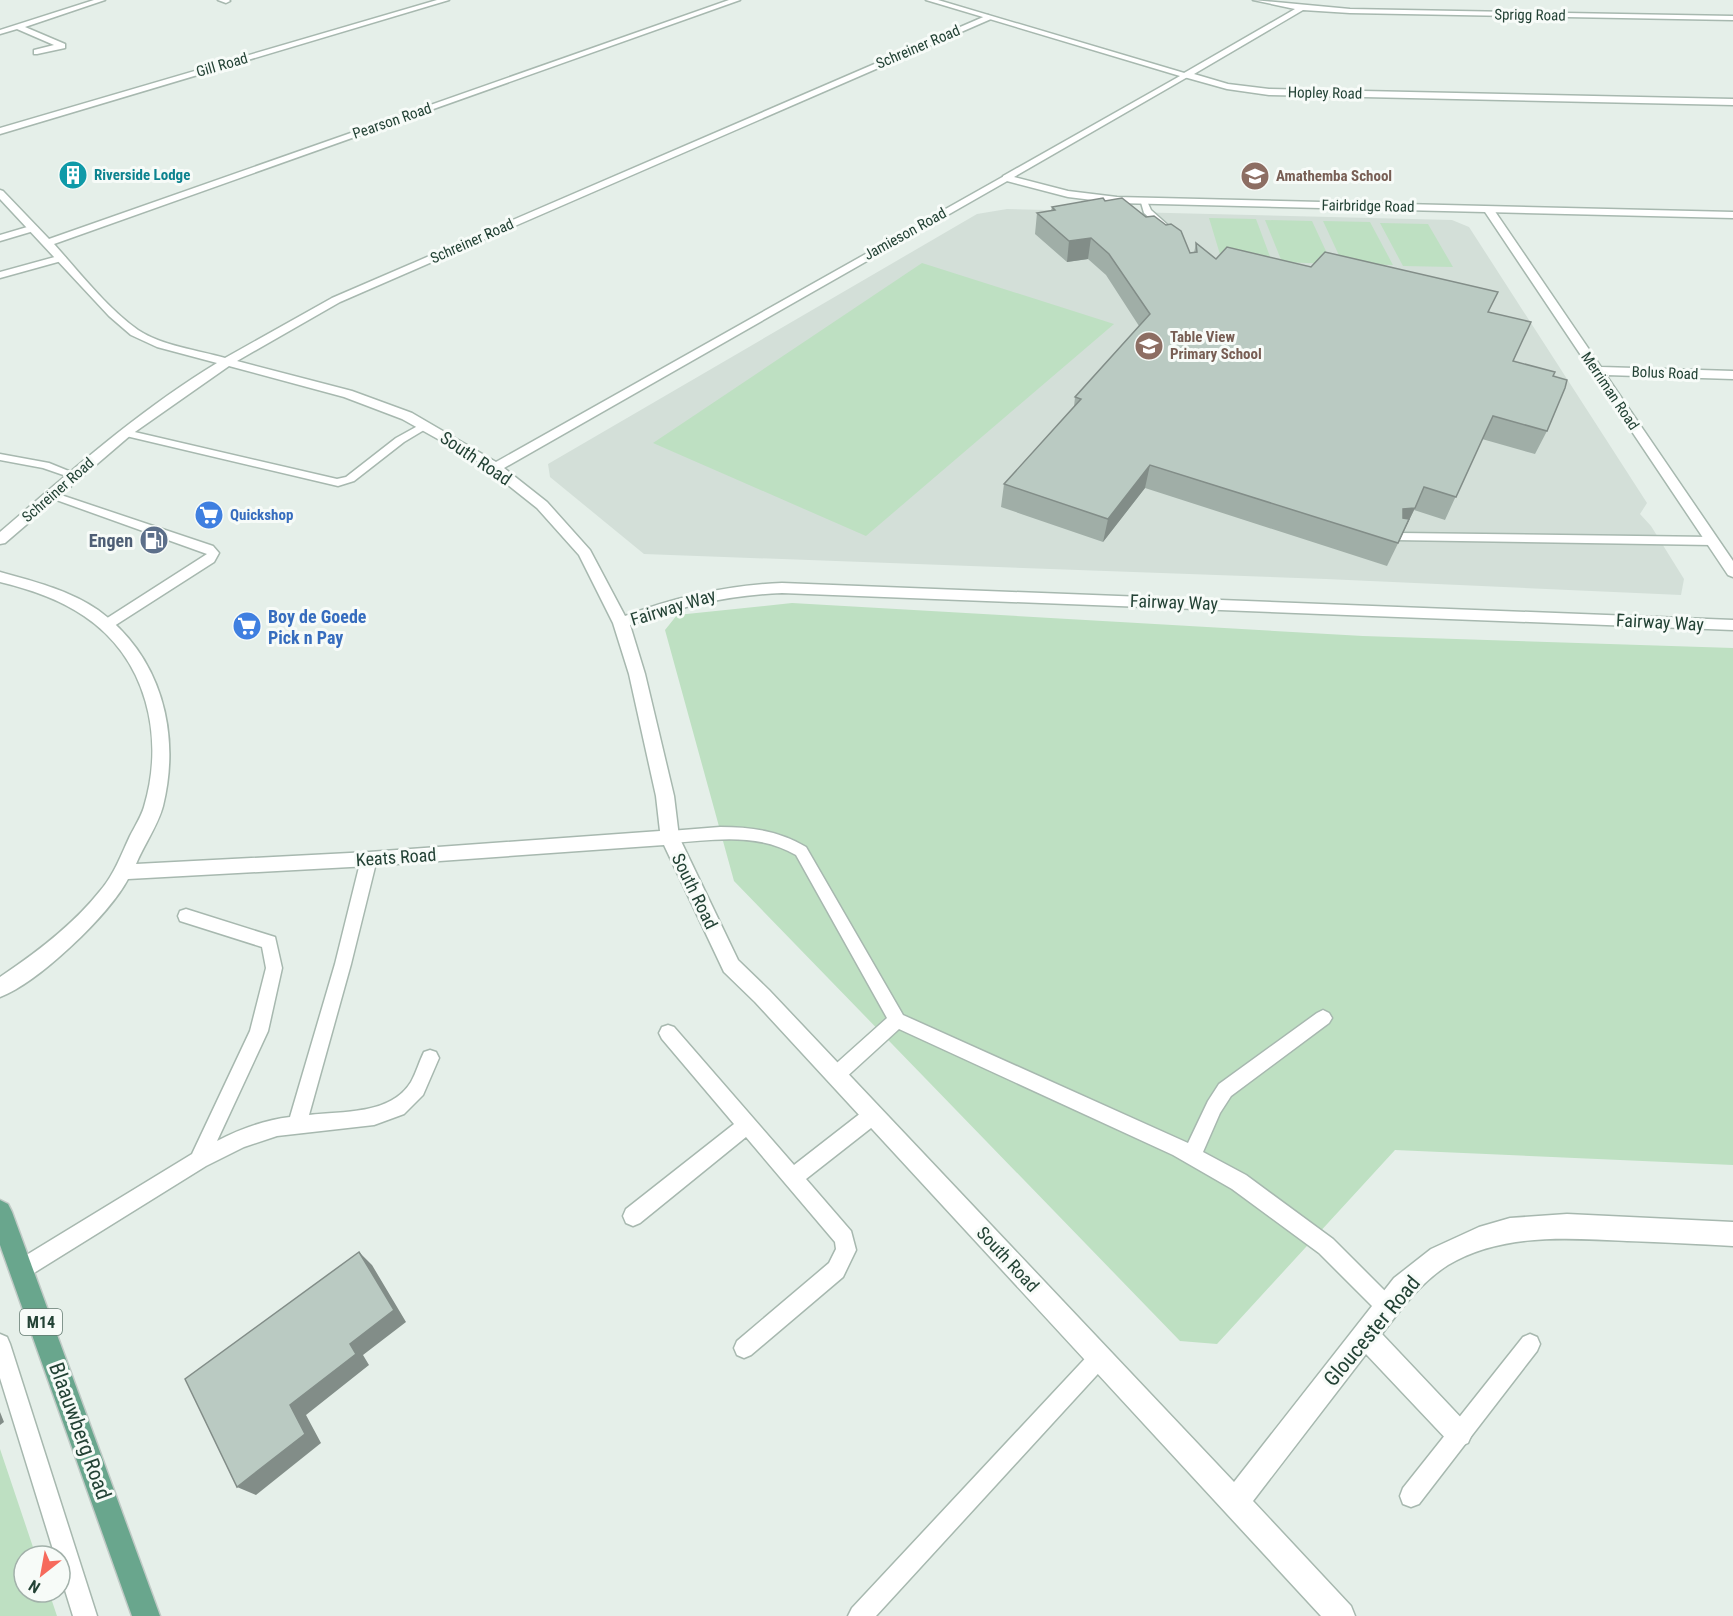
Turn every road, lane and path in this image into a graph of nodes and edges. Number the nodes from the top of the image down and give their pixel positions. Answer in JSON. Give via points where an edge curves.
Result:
{"nodes":[{"id":1,"x":101,"y":0,"type":"edge"},
{"id":2,"x":445,"y":0,"type":"edge"},
{"id":3,"x":736,"y":0,"type":"edge"},
{"id":4,"x":930,"y":0,"type":"edge"},
{"id":5,"x":1257,"y":0,"type":"edge"},
{"id":6,"x":1314,"y":0,"type":"edge"},
{"id":7,"x":1304,"y":8,"type":"junction"},
{"id":8,"x":988,"y":17,"type":"junction"},
{"id":9,"x":1733,"y":18,"type":"edge"},
{"id":10,"x":19,"y":27,"type":"junction"},
{"id":11,"x":0,"y":32,"type":"edge"},
{"id":12,"x":37,"y":52,"type":"dead end"},
{"id":13,"x":1187,"y":75,"type":"junction"},
{"id":14,"x":1733,"y":102,"type":"edge"},
{"id":15,"x":0,"y":131,"type":"edge"},
{"id":16,"x":1006,"y":178,"type":"junction"},
{"id":17,"x":0,"y":193,"type":"edge"},
{"id":18,"x":1143,"y":201,"type":"junction"},
{"id":19,"x":1488,"y":209,"type":"junction"},
{"id":20,"x":1733,"y":215,"type":"edge"},
{"id":21,"x":34,"y":228,"type":"junction"},
{"id":22,"x":1172,"y":234,"type":"edge"},
{"id":23,"x":0,"y":238,"type":"edge"},
{"id":24,"x":48,"y":243,"type":"junction"},
{"id":25,"x":62,"y":258,"type":"junction"},
{"id":26,"x":0,"y":276,"type":"edge"},
{"id":27,"x":226,"y":362,"type":"junction"},
{"id":28,"x":1596,"y":371,"type":"junction"},
{"id":29,"x":1733,"y":375,"type":"edge"},
{"id":30,"x":425,"y":425,"type":"junction"},
{"id":31,"x":126,"y":433,"type":"junction"},
{"id":32,"x":0,"y":457,"type":"edge"},
{"id":33,"x":496,"y":467,"type":"junction"},
{"id":34,"x":75,"y":476,"type":"junction"},
{"id":35,"x":52,"y":495,"type":"junction"},
{"id":36,"x":1399,"y":537,"type":"edge"},
{"id":37,"x":0,"y":540,"type":"edge"},
{"id":38,"x":1712,"y":541,"type":"junction"},
{"id":39,"x":1733,"y":572,"type":"edge"},
{"id":40,"x":0,"y":577,"type":"edge"},
{"id":41,"x":621,"y":623,"type":"junction"},
{"id":42,"x":106,"y":625,"type":"junction"},
{"id":43,"x":1733,"y":625,"type":"edge"},
{"id":44,"x":670,"y":837,"type":"junction"},
{"id":45,"x":369,"y":859,"type":"junction"},
{"id":46,"x":121,"y":872,"type":"junction"},
{"id":47,"x":186,"y":916,"type":"dead end"},
{"id":48,"x":0,"y":988,"type":"edge"},
{"id":49,"x":1323,"y":1018,"type":"dead end"},
{"id":50,"x":897,"y":1020,"type":"junction"},
{"id":51,"x":668,"y":1033,"type":"dead end"},
{"id":52,"x":430,"y":1058,"type":"dead end"},
{"id":53,"x":836,"y":1075,"type":"junction"},
{"id":54,"x":873,"y":1115,"type":"junction"},
{"id":55,"x":297,"y":1124,"type":"junction"},
{"id":56,"x":747,"y":1125,"type":"junction"},
{"id":57,"x":1192,"y":1155,"type":"junction"},
{"id":58,"x":199,"y":1160,"type":"junction"},
{"id":59,"x":793,"y":1178,"type":"junction"},
{"id":60,"x":0,"y":1212,"type":"edge"},
{"id":61,"x":633,"y":1216,"type":"dead end"},
{"id":62,"x":1733,"y":1234,"type":"edge"},
{"id":63,"x":22,"y":1269,"type":"junction"},
{"id":64,"x":1388,"y":1307,"type":"junction"},
{"id":65,"x":1365,"y":1335,"type":"junction"},
{"id":66,"x":0,"y":1344,"type":"edge"},
{"id":67,"x":1530,"y":1344,"type":"dead end"},
{"id":68,"x":744,"y":1348,"type":"dead end"},
{"id":69,"x":1100,"y":1357,"type":"junction"},
{"id":70,"x":1459,"y":1434,"type":"junction"},
{"id":71,"x":1411,"y":1496,"type":"dead end"},
{"id":72,"x":1235,"y":1502,"type":"junction"},
{"id":73,"x":85,"y":1616,"type":"edge"},
{"id":74,"x":147,"y":1616,"type":"edge"},
{"id":75,"x":860,"y":1616,"type":"edge"},
{"id":76,"x":1341,"y":1616,"type":"edge"}],
"edges":[{"from":1,"to":10,"type":"street"},
{"from":2,"to":15,"type":"street","name":"Gill Road"},
{"from":3,"to":24,"type":"street","name":"Pearson Road"},
{"from":4,"to":8,"type":"street","name":"Hopley Road"},
{"from":5,"to":7,"type":"street","name":"Sprigg Road"},
{"from":6,"to":7,"type":"street","name":"Jamieson Road"},
{"from":7,"to":9,"type":"street","name":"Sprigg Road"},
{"from":7,"to":13,"type":"street","name":"Jamieson Road"},
{"from":8,"to":13,"type":"street","name":"Hopley Road"},
{"from":8,"to":27,"type":"street","name":"Schreiner Road","via":[[336,300]]},
{"from":10,"to":11,"type":"street"},
{"from":10,"to":12,"type":"street","via":[[62,46]]},
{"from":13,"to":14,"type":"street","name":"Hopley Road","via":[[1269,92]]},
{"from":13,"to":16,"type":"street","name":"Jamieson Road"},
{"from":16,"to":18,"type":"street","name":"Fairbridge Road","via":[[1088,197]]},
{"from":16,"to":33,"type":"street","name":"Jamieson Road"},
{"from":17,"to":21,"type":"street","name":"South Road"},
{"from":18,"to":19,"type":"street","name":"Fairbridge Road"},
{"from":18,"to":22,"type":"lane","via":[[1147,211]]},
{"from":19,"to":20,"type":"street","name":"Fairbridge Road"},
{"from":19,"to":28,"type":"street","name":"Merriman Road"},
{"from":21,"to":23,"type":"lane"},
{"from":21,"to":24,"type":"street","name":"South Road"},
{"from":24,"to":25,"type":"street","name":"South Road"},
{"from":25,"to":26,"type":"lane"},
{"from":25,"to":27,"type":"street","name":"South Road","via":[[135,333]]},
{"from":27,"to":30,"type":"street","name":"South Road","via":[[348,394]]},
{"from":27,"to":31,"type":"street","name":"Schreiner Road"},
{"from":28,"to":29,"type":"street","name":"Bolus Road"},
{"from":28,"to":38,"type":"street","name":"Merriman Road"},
{"from":30,"to":31,"type":"lane","via":[[350,480],[338,483]]},
{"from":30,"to":33,"type":"street","name":"South Road"},
{"from":31,"to":34,"type":"street","name":"Schreiner Road"},
{"from":32,"to":34,"type":"lane"},
{"from":33,"to":41,"type":"street","name":"South Road","via":[[542,505],[585,553]]},
{"from":34,"to":35,"type":"street","name":"Schreiner Road"},
{"from":35,"to":37,"type":"street","name":"Schreiner Road"},
{"from":35,"to":42,"type":"lane","via":[[213,553],[210,559]]},
{"from":36,"to":38,"type":"lane"},
{"from":38,"to":39,"type":"street","name":"Merriman Road"},
{"from":40,"to":42,"type":"street","via":[[63,598]]},
{"from":41,"to":43,"type":"street","name":"Fairway Way","via":[[699,596],[782,588]]},
{"from":41,"to":44,"type":"street","name":"South Road","via":[[642,696]]},
{"from":42,"to":46,"type":"street","via":[[133,652],[158,707],[160,726],[161,763],[152,809]]},
{"from":44,"to":45,"type":"street","name":"Keats Road"},
{"from":44,"to":50,"type":"lane","via":[[759,834],[782,839],[801,851]]},
{"from":44,"to":53,"type":"street","name":"South Road","via":[[731,966]]},
{"from":45,"to":46,"type":"street","name":"Keats Road"},
{"from":45,"to":55,"type":"lane"},
{"from":46,"to":48,"type":"street","via":[[108,895],[72,933],[38,963]]},
{"from":47,"to":58,"type":"lane","via":[[269,942],[274,968],[259,1031]]},
{"from":49,"to":57,"type":"lane","via":[[1225,1090]]},
{"from":50,"to":53,"type":"lane"},
{"from":50,"to":57,"type":"lane"},
{"from":51,"to":56,"type":"lane"},
{"from":52,"to":55,"type":"lane","via":[[417,1089],[398,1108],[374,1116]]},
{"from":53,"to":54,"type":"street","name":"South Road"},
{"from":54,"to":59,"type":"lane"},
{"from":54,"to":69,"type":"street","name":"South Road"},
{"from":55,"to":58,"type":"lane","via":[[256,1132]]},
{"from":56,"to":59,"type":"lane"},
{"from":56,"to":61,"type":"lane"},
{"from":57,"to":64,"type":"lane","via":[[1239,1182],[1326,1246]]},
{"from":58,"to":63,"type":"lane"},
{"from":59,"to":68,"type":"lane","via":[[844,1238],[846,1250],[836,1270]]},
{"from":60,"to":63,"type":"main road","name":"Blaauwberg Road","number":"M14"},
{"from":62,"to":64,"type":"street","name":"Gloucester Road","via":[[1567,1226],[1510,1230],[1439,1257],[1403,1287]]},
{"from":63,"to":74,"type":"main road","name":"Blaauwberg Road","number":"M14"},
{"from":64,"to":65,"type":"street","name":"Gloucester Road"},
{"from":65,"to":70,"type":"street"},
{"from":65,"to":72,"type":"street","name":"Gloucester Road"},
{"from":66,"to":73,"type":"lane"},
{"from":67,"to":70,"type":"lane"},
{"from":69,"to":72,"type":"street","name":"South Road"},
{"from":69,"to":75,"type":"lane"},
{"from":70,"to":71,"type":"lane"},
{"from":72,"to":76,"type":"street","name":"South Road"}]}
